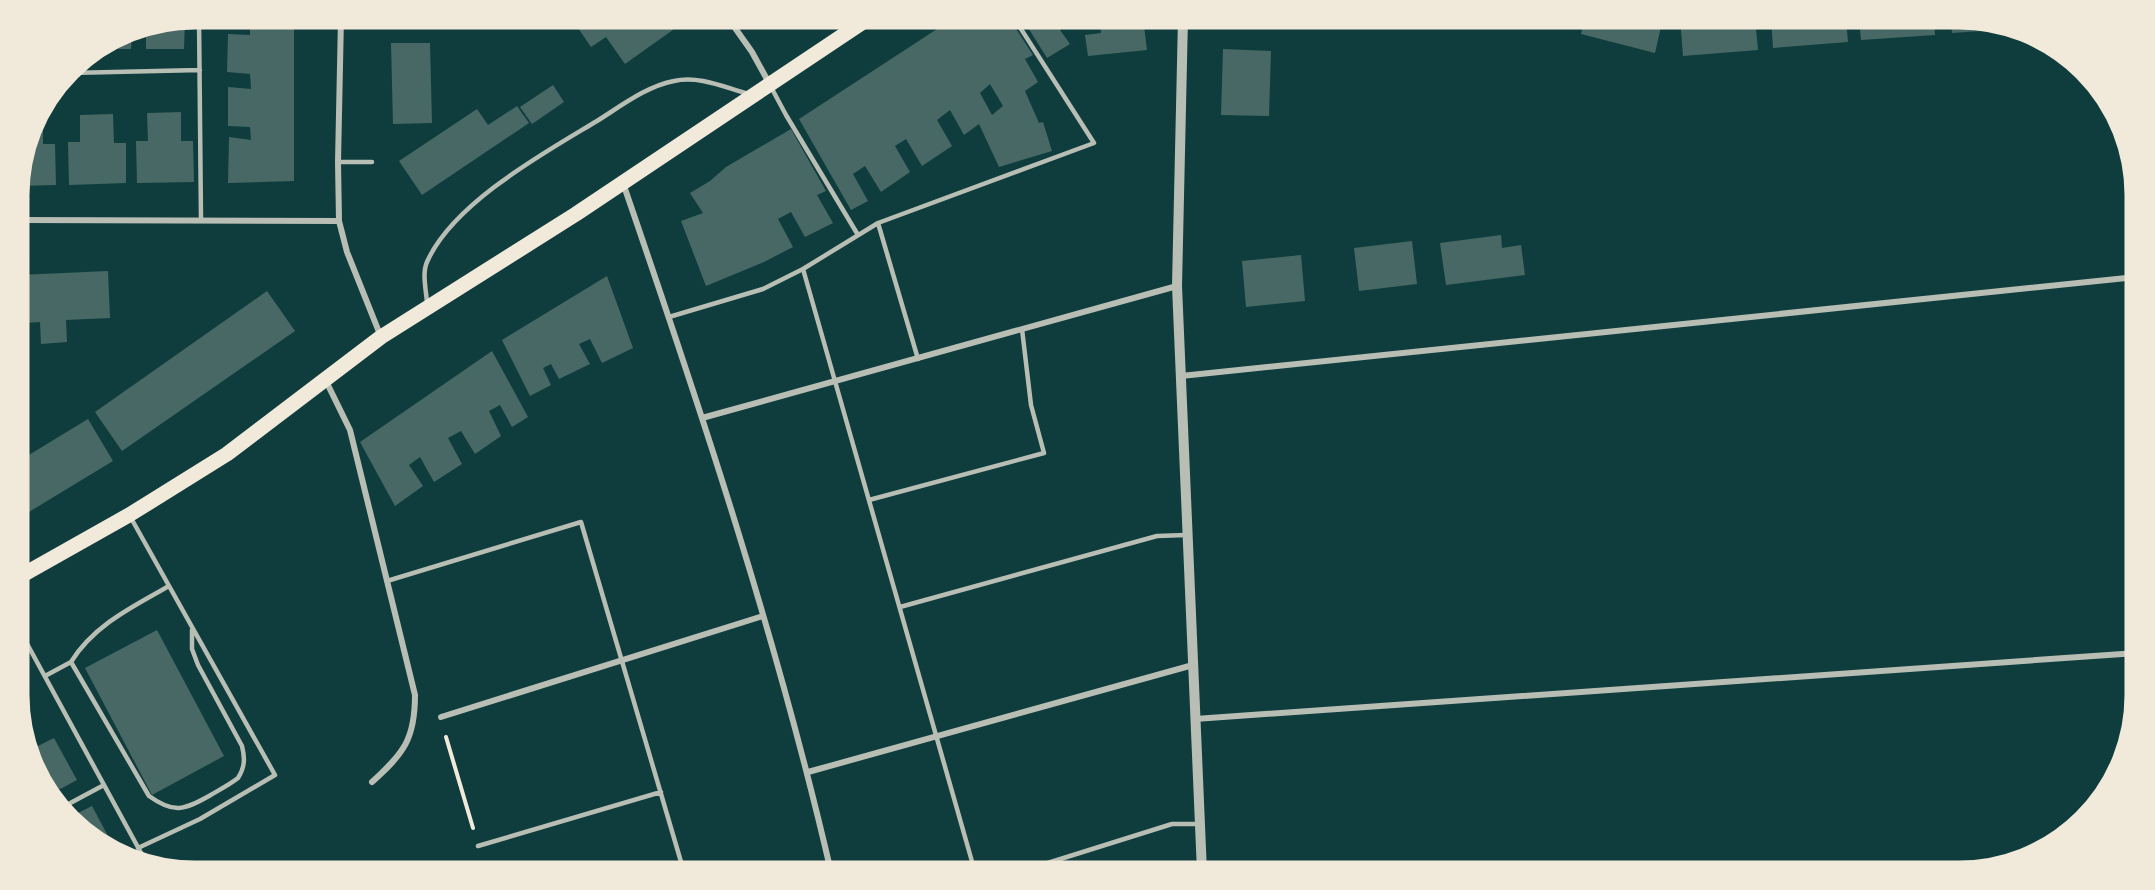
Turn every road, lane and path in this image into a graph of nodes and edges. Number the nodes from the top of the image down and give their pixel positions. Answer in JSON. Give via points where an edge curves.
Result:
{"nodes":[{"id":1,"x":1183,"y":28,"type":"edge"},
{"id":2,"x":199,"y":29,"type":"edge"},
{"id":3,"x":341,"y":29,"type":"edge"},
{"id":4,"x":736,"y":29,"type":"edge"},
{"id":5,"x":853,"y":29,"type":"edge"},
{"id":6,"x":1021,"y":29,"type":"edge"},
{"id":7,"x":200,"y":70,"type":"junction"},
{"id":8,"x":82,"y":73,"type":"edge"},
{"id":9,"x":770,"y":84,"type":"junction"},
{"id":10,"x":753,"y":95,"type":"junction"},
{"id":11,"x":338,"y":162,"type":"junction"},
{"id":12,"x":372,"y":162,"type":"dead end"},
{"id":13,"x":623,"y":183,"type":"junction"},
{"id":14,"x":29,"y":220,"type":"edge"},
{"id":15,"x":201,"y":220,"type":"junction"},
{"id":16,"x":339,"y":221,"type":"junction"},
{"id":17,"x":878,"y":223,"type":"junction"},
{"id":18,"x":858,"y":234,"type":"junction"},
{"id":19,"x":803,"y":269,"type":"junction"},
{"id":20,"x":2126,"y":278,"type":"edge"},
{"id":21,"x":1178,"y":286,"type":"junction"},
{"id":22,"x":428,"y":308,"type":"junction"},
{"id":23,"x":669,"y":317,"type":"junction"},
{"id":24,"x":1022,"y":329,"type":"junction"},
{"id":25,"x":381,"y":338,"type":"junction"},
{"id":26,"x":918,"y":359,"type":"junction"},
{"id":27,"x":1181,"y":376,"type":"junction"},
{"id":28,"x":325,"y":378,"type":"junction"},
{"id":29,"x":835,"y":381,"type":"junction"},
{"id":30,"x":702,"y":418,"type":"junction"},
{"id":31,"x":869,"y":500,"type":"junction"},
{"id":32,"x":129,"y":515,"type":"junction"},
{"id":33,"x":1188,"y":535,"type":"junction"},
{"id":34,"x":28,"y":572,"type":"edge"},
{"id":35,"x":387,"y":581,"type":"junction"},
{"id":36,"x":169,"y":586,"type":"junction"},
{"id":37,"x":900,"y":607,"type":"junction"},
{"id":38,"x":763,"y":616,"type":"junction"},
{"id":39,"x":192,"y":627,"type":"junction"},
{"id":40,"x":28,"y":645,"type":"edge"},
{"id":41,"x":2126,"y":654,"type":"edge"},
{"id":42,"x":622,"y":660,"type":"junction"},
{"id":43,"x":71,"y":662,"type":"junction"},
{"id":44,"x":1194,"y":665,"type":"junction"},
{"id":45,"x":45,"y":676,"type":"junction"},
{"id":46,"x":441,"y":717,"type":"dead end"},
{"id":47,"x":1195,"y":718,"type":"junction"},
{"id":48,"x":937,"y":736,"type":"junction"},
{"id":49,"x":808,"y":772,"type":"junction"},
{"id":50,"x":372,"y":782,"type":"dead end"},
{"id":51,"x":104,"y":785,"type":"junction"},
{"id":52,"x":661,"y":792,"type":"junction"},
{"id":53,"x":69,"y":804,"type":"edge"},
{"id":54,"x":1200,"y":824,"type":"junction"},
{"id":55,"x":478,"y":846,"type":"dead end"},
{"id":56,"x":138,"y":848,"type":"junction"},
{"id":57,"x":141,"y":852,"type":"edge"},
{"id":58,"x":1202,"y":861,"type":"edge"},
{"id":59,"x":681,"y":862,"type":"edge"},
{"id":60,"x":829,"y":862,"type":"edge"},
{"id":61,"x":972,"y":862,"type":"edge"},
{"id":62,"x":1052,"y":862,"type":"edge"}],
"edges":[{"from":1,"to":21,"type":"street"},
{"from":2,"to":7,"type":"lane"},
{"from":3,"to":11,"type":"street"},
{"from":4,"to":9,"type":"street"},
{"from":5,"to":9,"type":"main road"},
{"from":6,"to":17,"type":"lane","via":[[1094,143]]},
{"from":7,"to":8,"type":"lane"},
{"from":7,"to":15,"type":"lane"},
{"from":9,"to":10,"type":"main road"},
{"from":9,"to":18,"type":"lane"},
{"from":10,"to":13,"type":"main road"},
{"from":10,"to":22,"type":"lane","via":[[700,81],[675,80],[656,86],[556,146],[496,186],[442,236],[425,268]]},
{"from":11,"to":12,"type":"lane"},
{"from":11,"to":16,"type":"street"},
{"from":13,"to":22,"type":"main road"},
{"from":13,"to":23,"type":"street"},
{"from":14,"to":15,"type":"street"},
{"from":15,"to":16,"type":"street"},
{"from":16,"to":25,"type":"street"},
{"from":17,"to":18,"type":"lane"},
{"from":17,"to":26,"type":"lane"},
{"from":18,"to":19,"type":"lane"},
{"from":19,"to":23,"type":"lane","via":[[763,289]]},
{"from":19,"to":29,"type":"lane"},
{"from":20,"to":27,"type":"street"},
{"from":21,"to":24,"type":"street"},
{"from":21,"to":27,"type":"street"},
{"from":22,"to":25,"type":"main road"},
{"from":23,"to":30,"type":"street"},
{"from":24,"to":26,"type":"street"},
{"from":24,"to":31,"type":"lane","via":[[1031,405],[1044,453]]},
{"from":25,"to":28,"type":"main road"},
{"from":26,"to":29,"type":"street"},
{"from":27,"to":33,"type":"street"},
{"from":28,"to":32,"type":"main road","via":[[227,454]]},
{"from":28,"to":35,"type":"street","via":[[350,430]]},
{"from":29,"to":30,"type":"street"},
{"from":29,"to":31,"type":"lane"},
{"from":30,"to":38,"type":"street"},
{"from":31,"to":37,"type":"lane"},
{"from":32,"to":34,"type":"main road"},
{"from":32,"to":36,"type":"lane"},
{"from":33,"to":37,"type":"lane","via":[[1157,536]]},
{"from":33,"to":44,"type":"street"},
{"from":35,"to":42,"type":"lane","via":[[581,522]]},
{"from":35,"to":50,"type":"street","via":[[415,695],[415,714],[403,751]]},
{"from":36,"to":39,"type":"lane"},
{"from":36,"to":43,"type":"lane","via":[[110,620],[80,647]]},
{"from":37,"to":48,"type":"lane"},
{"from":38,"to":42,"type":"street"},
{"from":38,"to":49,"type":"street"},
{"from":39,"to":43,"type":"lane","via":[[192,649],[198,665],[245,757],[238,778],[187,808],[173,808],[149,796]]},
{"from":39,"to":56,"type":"lane","via":[[275,775],[200,819]]},
{"from":40,"to":45,"type":"lane"},
{"from":41,"to":47,"type":"street"},
{"from":42,"to":46,"type":"street"},
{"from":42,"to":52,"type":"lane"},
{"from":43,"to":45,"type":"lane"},
{"from":44,"to":47,"type":"street"},
{"from":44,"to":48,"type":"street"},
{"from":45,"to":51,"type":"lane"},
{"from":47,"to":54,"type":"street"},
{"from":48,"to":49,"type":"street"},
{"from":48,"to":61,"type":"lane"},
{"from":49,"to":60,"type":"street"},
{"from":51,"to":53,"type":"lane"},
{"from":51,"to":56,"type":"lane"},
{"from":52,"to":55,"type":"lane"},
{"from":52,"to":59,"type":"lane"},
{"from":54,"to":58,"type":"street"},
{"from":54,"to":62,"type":"lane","via":[[1172,824]]},
{"from":56,"to":57,"type":"lane"}]}
